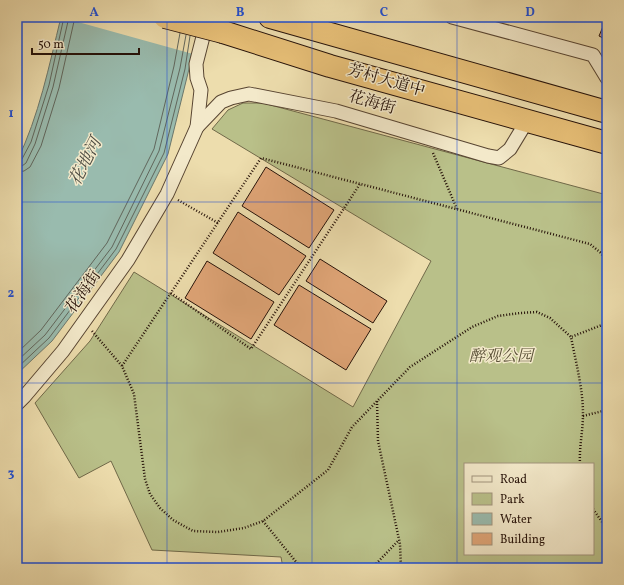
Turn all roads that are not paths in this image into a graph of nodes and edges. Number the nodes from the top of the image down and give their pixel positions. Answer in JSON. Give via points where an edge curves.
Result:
{"nodes":[{"id":1,"x":166,"y":17,"type":"edge"},
{"id":2,"x":270,"y":17,"type":"edge"},
{"id":3,"x":452,"y":17,"type":"edge"},
{"id":4,"x":216,"y":25,"type":"edge"},
{"id":5,"x":607,"y":78,"type":"edge"},
{"id":6,"x":200,"y":83,"type":"junction"},
{"id":7,"x":231,"y":98,"type":"junction"},
{"id":8,"x":607,"y":112,"type":"edge"},
{"id":9,"x":527,"y":121,"type":"junction"},
{"id":10,"x":197,"y":127,"type":"junction"},
{"id":11,"x":607,"y":144,"type":"edge"},
{"id":12,"x":17,"y":404,"type":"edge"}],
"edges":[{"from":1,"to":4,"type":"highway","name":"芳村大道中","bridge":true},
{"from":2,"to":8,"type":"highway","name":"芳村大道中"},
{"from":3,"to":5,"type":"street","via":[[593,54]]},
{"from":4,"to":6,"type":"street","name":"花海街","via":[[196,64]]},
{"from":4,"to":9,"type":"highway","name":"芳村大道中","via":[[330,66]]},
{"from":6,"to":7,"type":"street","via":[[213,95]]},
{"from":6,"to":10,"type":"street","name":"花海街","via":[[201,98]]},
{"from":7,"to":9,"type":"street","name":"花海街","via":[[249,94],[336,111],[499,158],[510,149]]},
{"from":7,"to":10,"type":"street","name":"花海街","via":[[221,102]]},
{"from":9,"to":11,"type":"highway","name":"芳村大道中"},
{"from":10,"to":12,"type":"street","name":"花海街","via":[[167,194],[128,260],[63,351]]}]}
